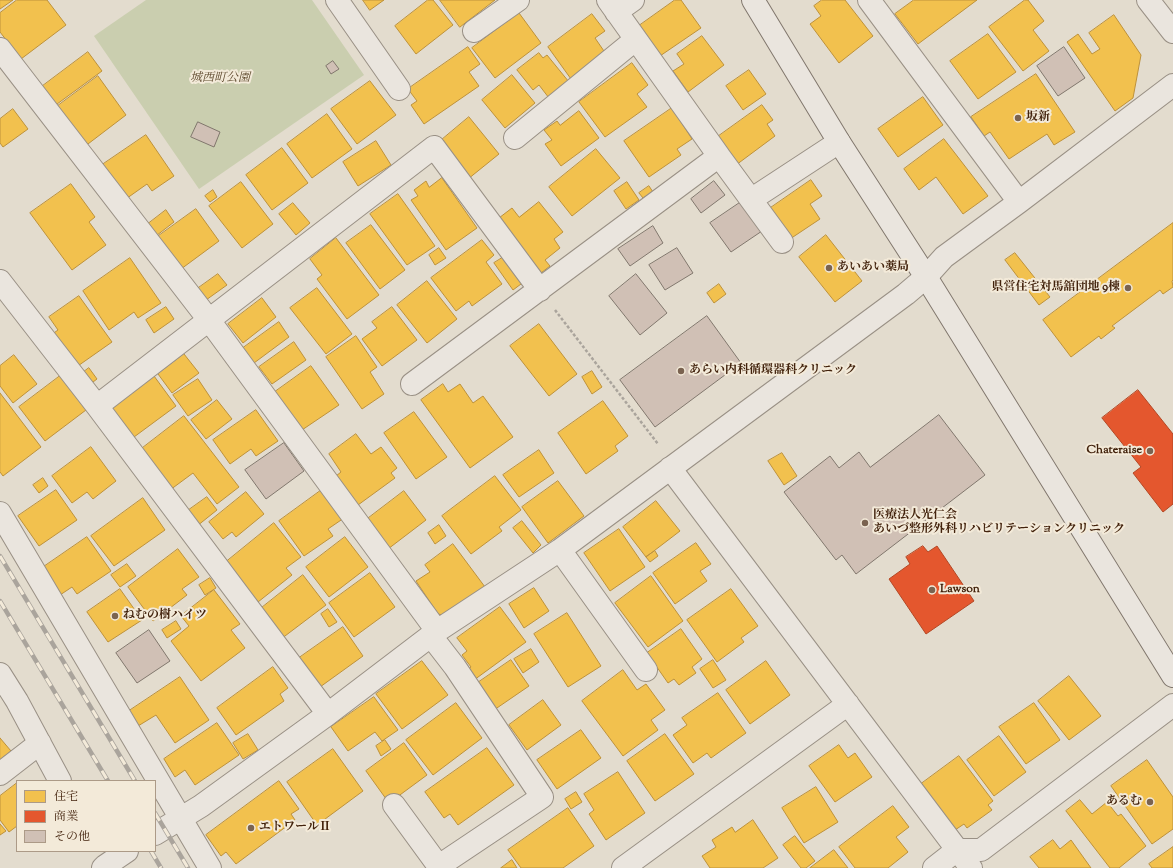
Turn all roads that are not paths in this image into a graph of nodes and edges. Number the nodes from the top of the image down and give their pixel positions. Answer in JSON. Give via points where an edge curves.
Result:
{"nodes":[{"id":1,"x":337,"y":0,"type":"edge"},
{"id":2,"x":518,"y":0,"type":"edge"},
{"id":3,"x":753,"y":0,"type":"edge"},
{"id":4,"x":869,"y":0,"type":"edge"},
{"id":5,"x":1148,"y":0,"type":"edge"},
{"id":6,"x":619,"y":4,"type":"edge"},
{"id":7,"x":474,"y":31,"type":"dead end"},
{"id":8,"x":1173,"y":32,"type":"edge"},
{"id":9,"x":635,"y":40,"type":"junction"},
{"id":10,"x":0,"y":49,"type":"edge"},
{"id":11,"x":1173,"y":85,"type":"edge"},
{"id":12,"x":399,"y":89,"type":"dead end"},
{"id":13,"x":515,"y":138,"type":"dead end"},
{"id":14,"x":839,"y":142,"type":"junction"},
{"id":15,"x":719,"y":156,"type":"junction"},
{"id":16,"x":752,"y":199,"type":"junction"},
{"id":17,"x":1019,"y":202,"type":"junction"},
{"id":18,"x":782,"y":242,"type":"dead end"},
{"id":19,"x":926,"y":277,"type":"junction"},
{"id":20,"x":0,"y":281,"type":"edge"},
{"id":21,"x":540,"y":290,"type":"junction"},
{"id":22,"x":209,"y":320,"type":"junction"},
{"id":23,"x":412,"y":384,"type":"dead end"},
{"id":24,"x":97,"y":406,"type":"junction"},
{"id":25,"x":672,"y":467,"type":"junction"},
{"id":26,"x":0,"y":513,"type":"edge"},
{"id":27,"x":560,"y":550,"type":"junction"},
{"id":28,"x":434,"y":634,"type":"junction"},
{"id":29,"x":646,"y":670,"type":"dead end"},
{"id":30,"x":0,"y":674,"type":"edge"},
{"id":31,"x":1173,"y":676,"type":"edge"},
{"id":32,"x":848,"y":704,"type":"junction"},
{"id":33,"x":1173,"y":705,"type":"edge"},
{"id":34,"x":328,"y":714,"type":"junction"},
{"id":35,"x":40,"y":743,"type":"junction"},
{"id":36,"x":0,"y":774,"type":"edge"},
{"id":37,"x":59,"y":780,"type":"edge"},
{"id":38,"x":394,"y":805,"type":"dead end"},
{"id":39,"x":181,"y":819,"type":"junction"},
{"id":40,"x":156,"y":833,"type":"edge"},
{"id":41,"x":957,"y":850,"type":"junction"},
{"id":42,"x":125,"y":852,"type":"edge"},
{"id":43,"x":103,"y":863,"type":"edge"},
{"id":44,"x":440,"y":867,"type":"edge"},
{"id":45,"x":210,"y":868,"type":"edge"},
{"id":46,"x":623,"y":868,"type":"edge"},
{"id":47,"x":934,"y":868,"type":"edge"},
{"id":48,"x":971,"y":868,"type":"edge"}],
"edges":[{"from":1,"to":12,"type":"street"},
{"from":2,"to":7,"type":"street"},
{"from":3,"to":14,"type":"street"},
{"from":4,"to":17,"type":"street"},
{"from":5,"to":8,"type":"street"},
{"from":6,"to":9,"type":"street"},
{"from":9,"to":13,"type":"street"},
{"from":9,"to":15,"type":"street"},
{"from":10,"to":22,"type":"street"},
{"from":11,"to":17,"type":"street"},
{"from":14,"to":16,"type":"street"},
{"from":14,"to":19,"type":"street"},
{"from":15,"to":16,"type":"street"},
{"from":15,"to":21,"type":"street"},
{"from":16,"to":18,"type":"street"},
{"from":17,"to":19,"type":"street","via":[[944,257]]},
{"from":19,"to":25,"type":"street"},
{"from":19,"to":31,"type":"street"},
{"from":20,"to":24,"type":"street"},
{"from":21,"to":22,"type":"street","via":[[434,147]]},
{"from":21,"to":23,"type":"street"},
{"from":22,"to":24,"type":"street"},
{"from":22,"to":28,"type":"street"},
{"from":24,"to":34,"type":"street"},
{"from":25,"to":27,"type":"street"},
{"from":25,"to":32,"type":"street"},
{"from":26,"to":39,"type":"street"},
{"from":27,"to":28,"type":"street"},
{"from":27,"to":29,"type":"street"},
{"from":28,"to":34,"type":"street"},
{"from":28,"to":44,"type":"street","via":[[542,797]]},
{"from":30,"to":35,"type":"street"},
{"from":32,"to":41,"type":"street"},
{"from":32,"to":46,"type":"street"},
{"from":33,"to":41,"type":"street","via":[[981,850]]},
{"from":34,"to":39,"type":"street"},
{"from":35,"to":36,"type":"street"},
{"from":35,"to":37,"type":"street"},
{"from":38,"to":44,"type":"street"},
{"from":39,"to":40,"type":"street"},
{"from":39,"to":45,"type":"street"},
{"from":41,"to":47,"type":"street"},
{"from":41,"to":48,"type":"street"},
{"from":42,"to":43,"type":"street"}]}
